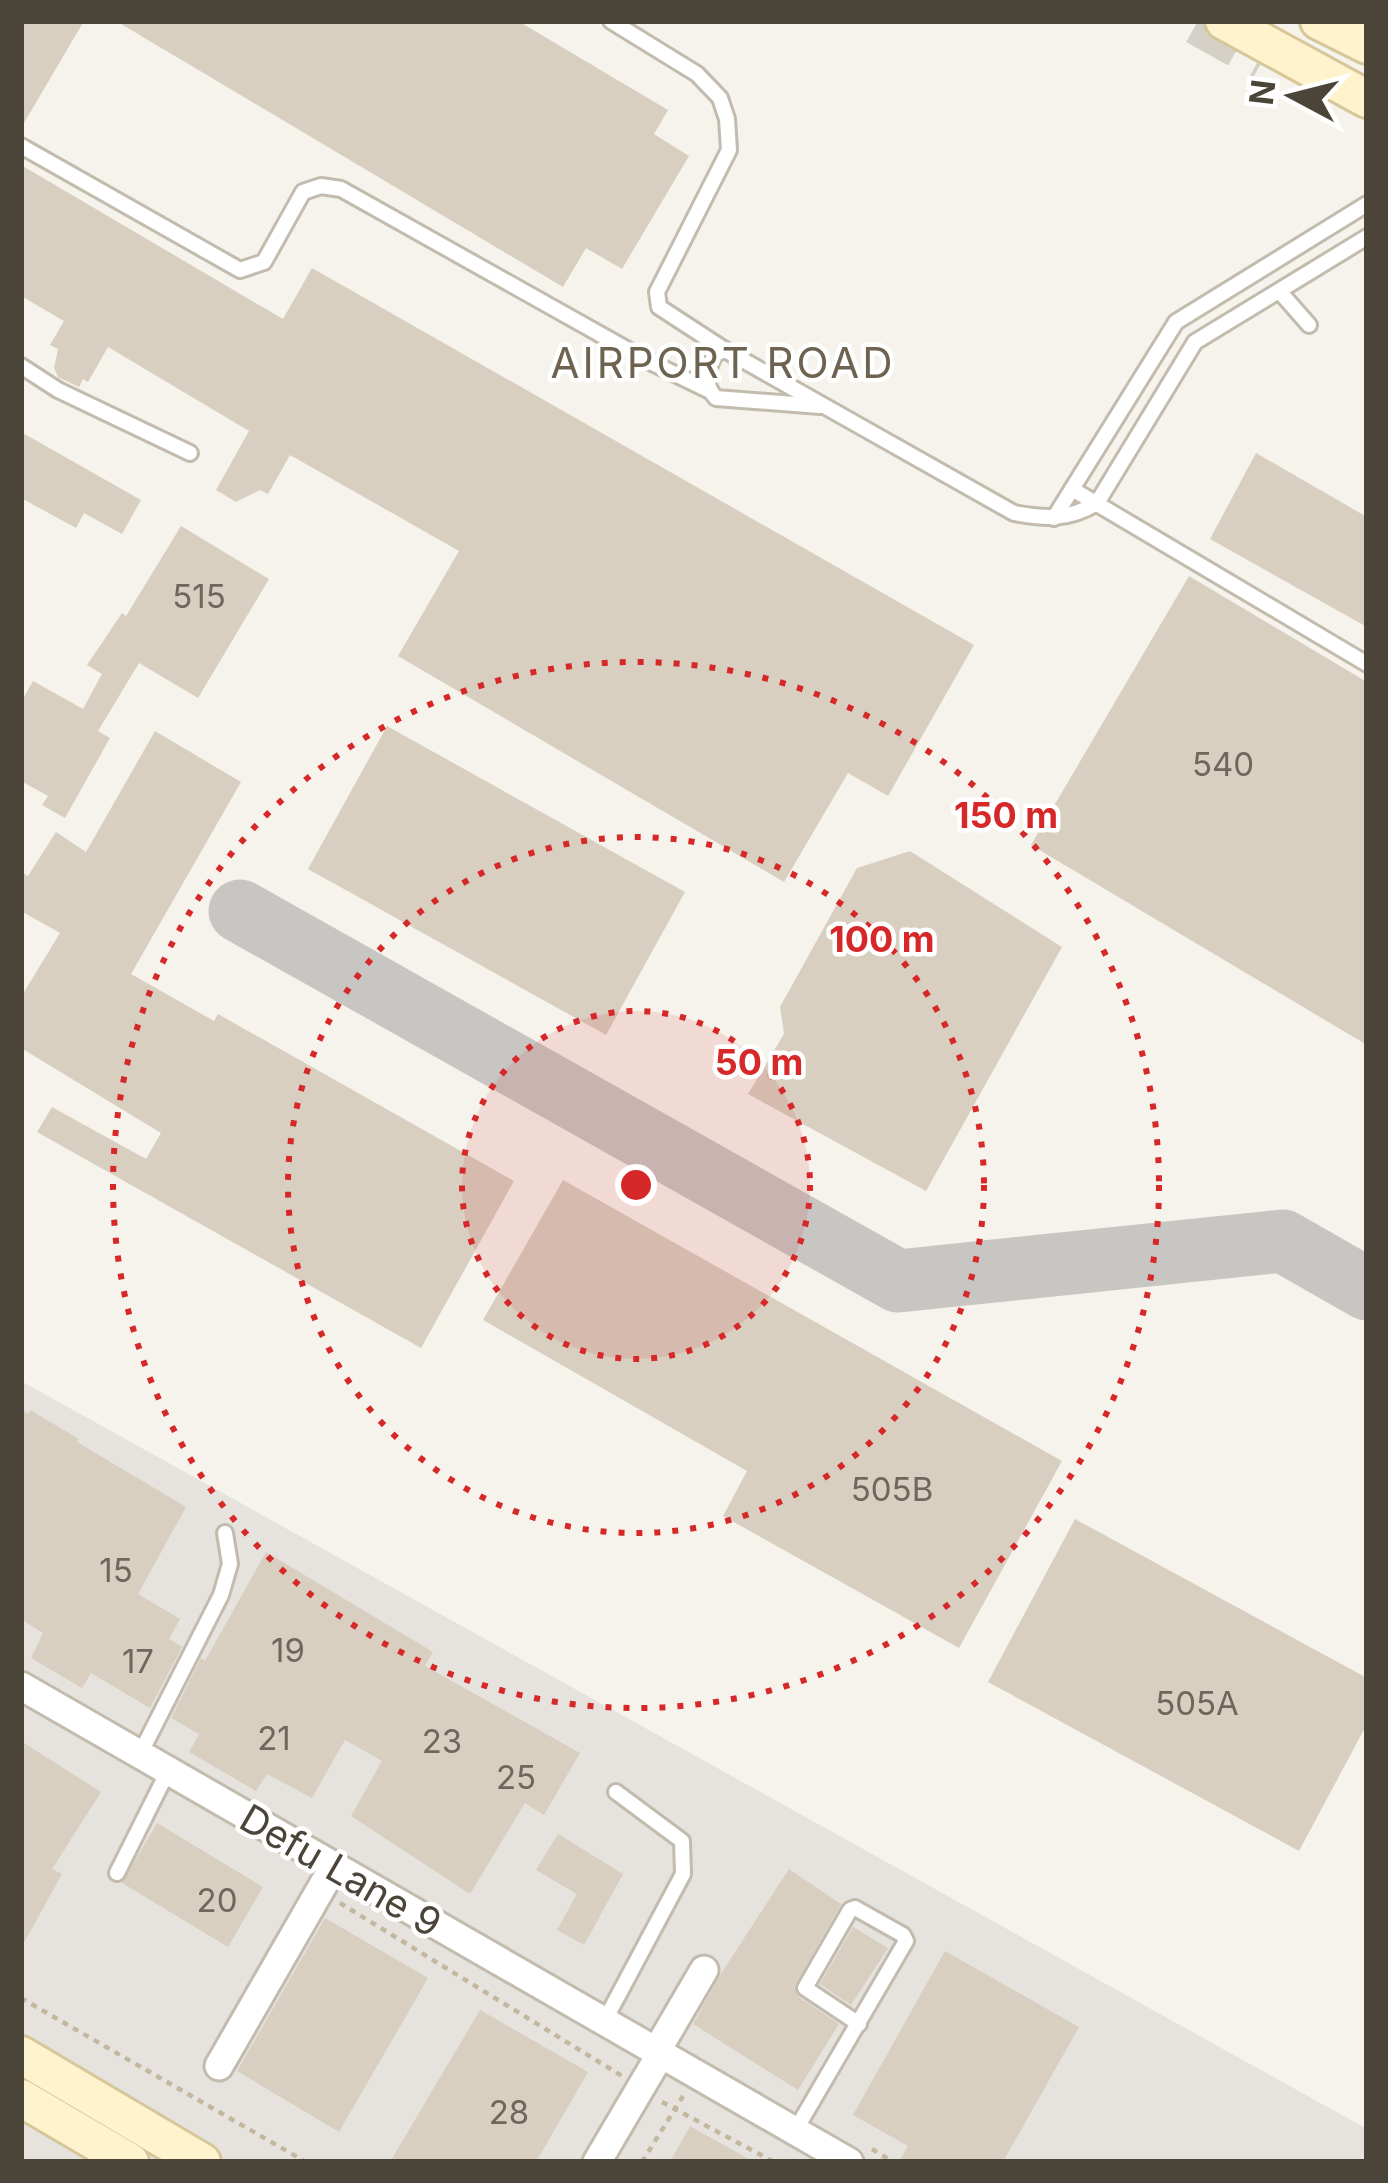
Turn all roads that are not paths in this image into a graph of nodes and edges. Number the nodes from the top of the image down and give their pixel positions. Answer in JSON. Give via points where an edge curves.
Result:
{"nodes":[{"id":1,"x":611,"y":21,"type":"edge"},
{"id":2,"x":1224,"y":21,"type":"edge"},
{"id":3,"x":1319,"y":21,"type":"edge"},
{"id":4,"x":1367,"y":45,"type":"edge"},
{"id":5,"x":1367,"y":99,"type":"edge"},
{"id":6,"x":21,"y":146,"type":"edge"},
{"id":7,"x":1367,"y":204,"type":"edge"},
{"id":8,"x":1367,"y":237,"type":"edge"},
{"id":9,"x":1280,"y":292,"type":"junction"},
{"id":10,"x":1309,"y":325,"type":"dead end"},
{"id":11,"x":725,"y":350,"type":"junction"},
{"id":12,"x":21,"y":366,"type":"edge"},
{"id":13,"x":1136,"y":383,"type":"junction"},
{"id":14,"x":708,"y":390,"type":"junction"},
{"id":15,"x":1160,"y":398,"type":"junction"},
{"id":16,"x":825,"y":407,"type":"junction"},
{"id":17,"x":190,"y":453,"type":"dead end"},
{"id":18,"x":1072,"y":488,"type":"junction"},
{"id":19,"x":1096,"y":503,"type":"junction"},
{"id":20,"x":1054,"y":518,"type":"junction"},
{"id":21,"x":1367,"y":664,"type":"edge"},
{"id":22,"x":225,"y":1533,"type":"dead end"},
{"id":23,"x":21,"y":1685,"type":"edge"},
{"id":24,"x":140,"y":1754,"type":"junction"},
{"id":25,"x":168,"y":1771,"type":"junction"},
{"id":26,"x":616,"y":1792,"type":"dead end"},
{"id":27,"x":117,"y":1873,"type":"dead end"},
{"id":28,"x":327,"y":1878,"type":"junction"},
{"id":29,"x":704,"y":1970,"type":"dead end"},
{"id":30,"x":604,"y":2022,"type":"junction"},
{"id":31,"x":859,"y":2024,"type":"junction"},
{"id":32,"x":21,"y":2055,"type":"edge"},
{"id":33,"x":672,"y":2061,"type":"junction"},
{"id":34,"x":219,"y":2066,"type":"dead end"},
{"id":35,"x":21,"y":2098,"type":"edge"},
{"id":36,"x":657,"y":2098,"type":"junction"},
{"id":37,"x":794,"y":2131,"type":"junction"},
{"id":38,"x":130,"y":2162,"type":"edge"},
{"id":39,"x":202,"y":2162,"type":"edge"},
{"id":40,"x":597,"y":2162,"type":"edge"},
{"id":41,"x":619,"y":2162,"type":"edge"},
{"id":42,"x":849,"y":2162,"type":"edge"}],
"edges":[{"from":1,"to":11,"type":"lane","via":[[697,74],[720,98],[729,150],[656,300]]},
{"from":2,"to":5,"type":"main road"},
{"from":3,"to":4,"type":"main road"},
{"from":6,"to":14,"type":"lane","via":[[240,270],[264,262],[303,192],[341,189]]},
{"from":7,"to":13,"type":"lane","via":[[1176,322]]},
{"from":8,"to":9,"type":"lane"},
{"from":9,"to":10,"type":"lane"},
{"from":9,"to":15,"type":"lane","via":[[1195,341]]},
{"from":11,"to":14,"type":"lane","via":[[710,363]]},
{"from":11,"to":16,"type":"lane"},
{"from":12,"to":17,"type":"lane"},
{"from":13,"to":15,"type":"lane"},
{"from":13,"to":18,"type":"lane"},
{"from":14,"to":16,"type":"lane","via":[[725,401]]},
{"from":15,"to":19,"type":"lane"},
{"from":16,"to":20,"type":"lane","via":[[1014,513]]},
{"from":18,"to":19,"type":"lane"},
{"from":18,"to":20,"type":"lane"},
{"from":19,"to":20,"type":"lane"},
{"from":19,"to":21,"type":"lane"},
{"from":22,"to":24,"type":"lane","via":[[230,1564],[221,1595]]},
{"from":23,"to":24,"type":"street","name":"Defu Lane 9"},
{"from":24,"to":25,"type":"street","name":"Defu Lane 9"},
{"from":25,"to":27,"type":"lane"},
{"from":25,"to":28,"type":"street","name":"Defu Lane 9"},
{"from":26,"to":30,"type":"lane","via":[[682,1840],[685,1861]]},
{"from":28,"to":30,"type":"street","name":"Defu Lane 9"},
{"from":28,"to":34,"type":"street"},
{"from":29,"to":33,"type":"street"},
{"from":30,"to":33,"type":"street","name":"Defu Lane 9"},
{"from":31,"to":31,"type":"lane","via":[[906,1941],[855,1908],[805,1988]]},
{"from":31,"to":37,"type":"lane"},
{"from":32,"to":39,"type":"main road"},
{"from":33,"to":36,"type":"street"},
{"from":33,"to":37,"type":"street","name":"Defu Lane 9"},
{"from":35,"to":38,"type":"main road"},
{"from":36,"to":40,"type":"street"},
{"from":36,"to":41,"type":"street"},
{"from":37,"to":42,"type":"street","name":"Defu Lane 9"}]}
